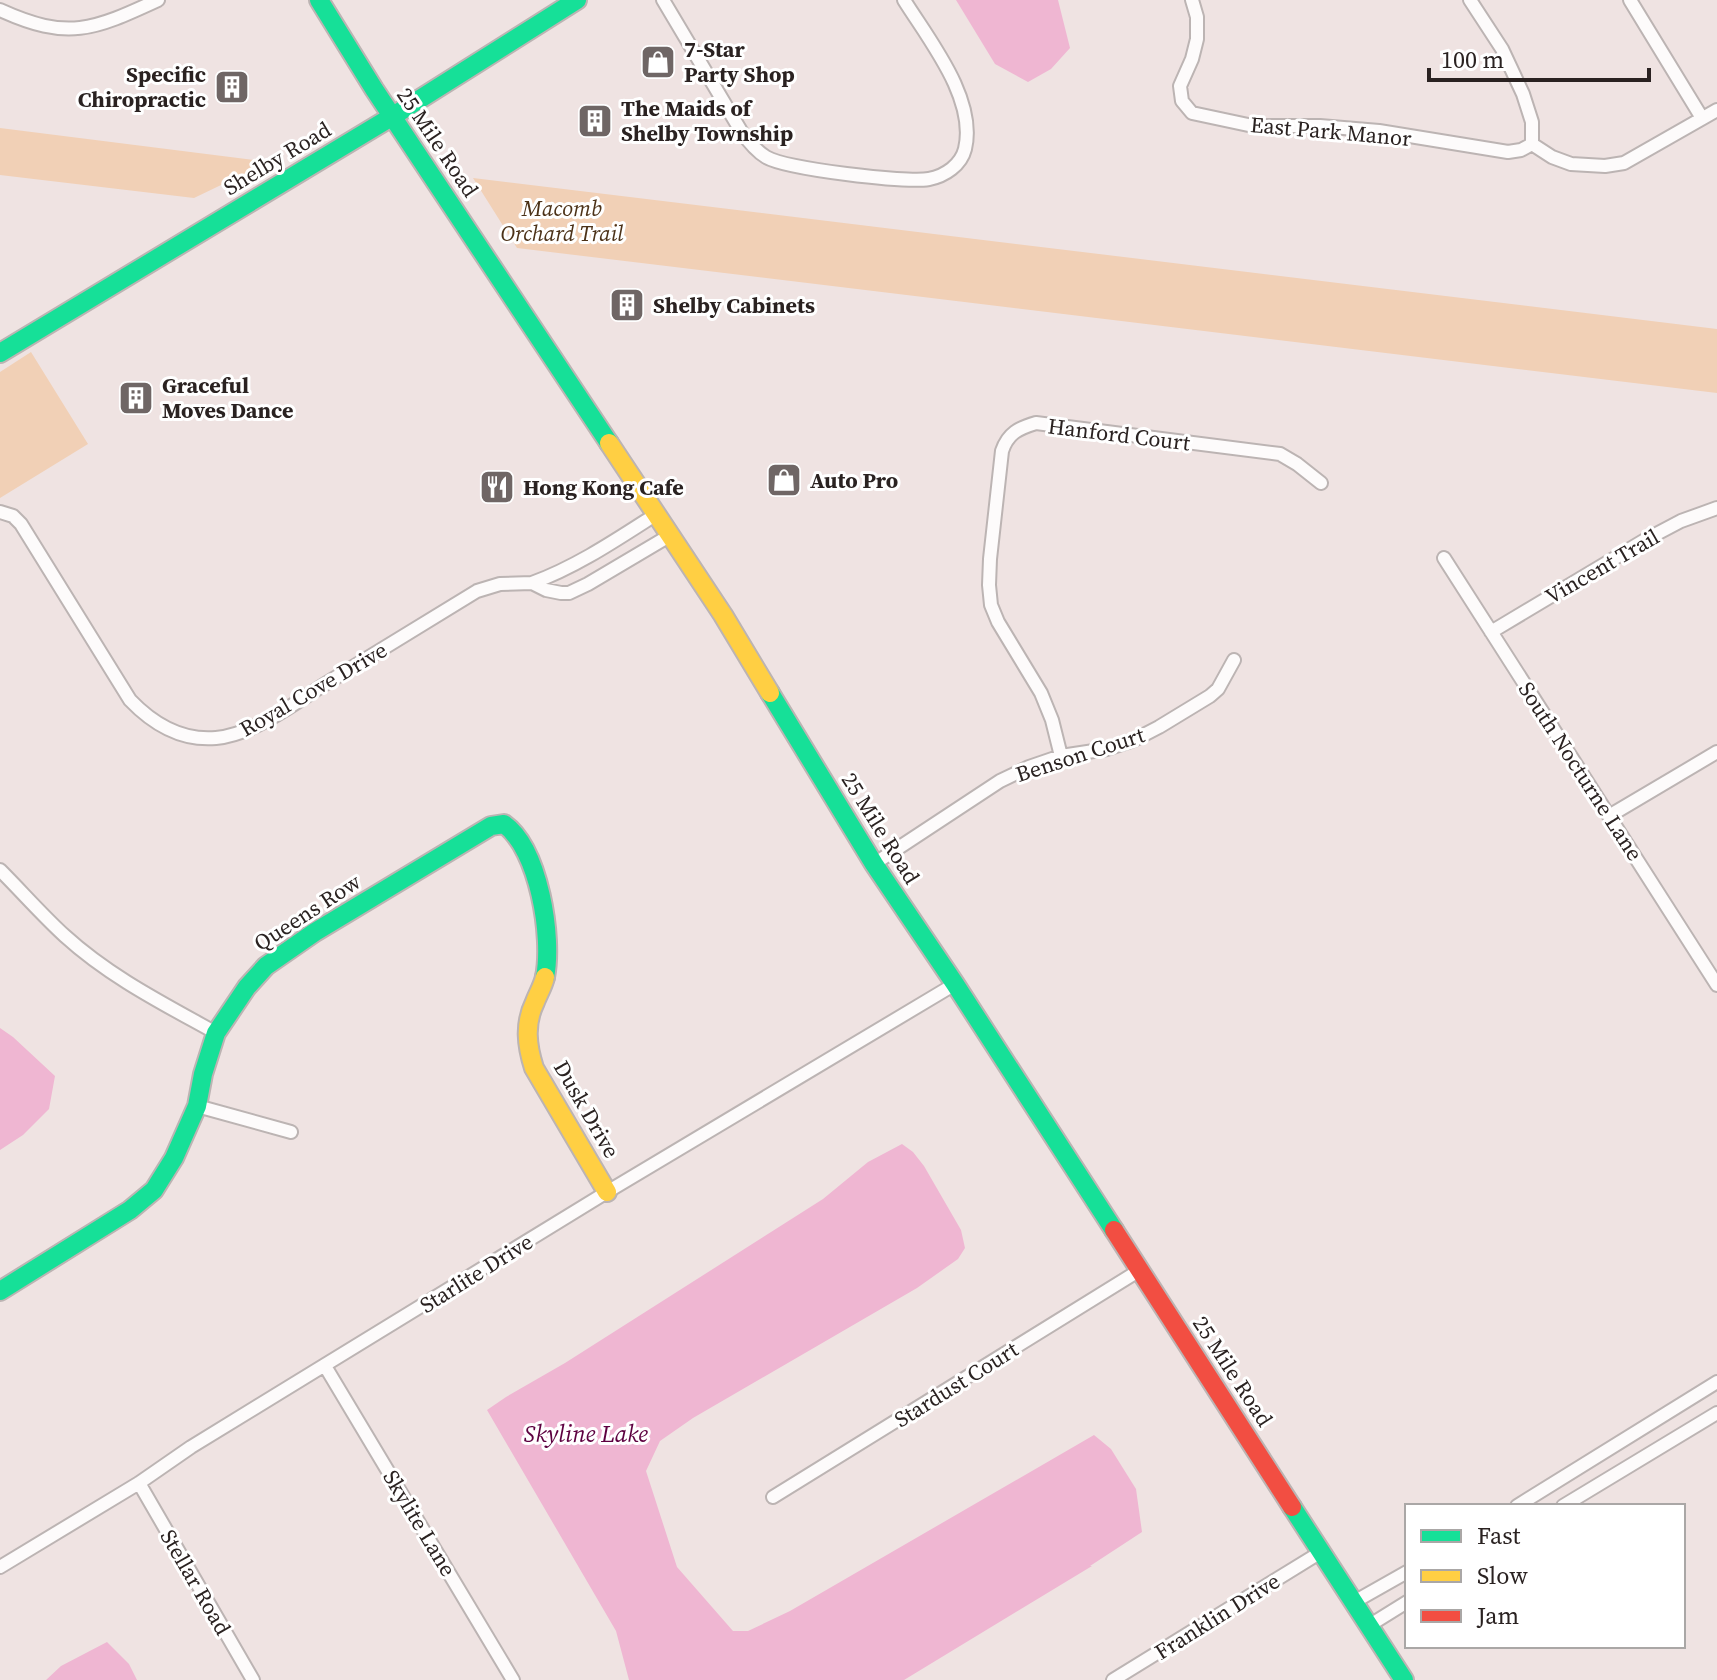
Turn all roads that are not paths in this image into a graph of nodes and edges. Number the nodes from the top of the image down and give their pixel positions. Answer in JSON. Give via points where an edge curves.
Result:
{"nodes":[{"id":1,"x":158,"y":0,"type":"edge"},
{"id":2,"x":319,"y":0,"type":"edge"},
{"id":3,"x":577,"y":0,"type":"edge"},
{"id":4,"x":663,"y":0,"type":"edge"},
{"id":5,"x":904,"y":0,"type":"edge"},
{"id":6,"x":1192,"y":0,"type":"edge"},
{"id":7,"x":1470,"y":0,"type":"edge"},
{"id":8,"x":1630,"y":0,"type":"edge"},
{"id":9,"x":0,"y":10,"type":"edge"},
{"id":10,"x":1717,"y":110,"type":"edge"},
{"id":11,"x":393,"y":116,"type":"junction"},
{"id":12,"x":1702,"y":118,"type":"junction"},
{"id":13,"x":1532,"y":144,"type":"junction"},
{"id":14,"x":0,"y":353,"type":"edge"},
{"id":15,"x":1321,"y":483,"type":"dead end"},
{"id":16,"x":1717,"y":508,"type":"edge"},
{"id":17,"x":0,"y":512,"type":"edge"},
{"id":18,"x":655,"y":515,"type":"junction"},
{"id":19,"x":669,"y":536,"type":"junction"},
{"id":20,"x":1444,"y":558,"type":"dead end"},
{"id":21,"x":532,"y":583,"type":"junction"},
{"id":22,"x":1491,"y":632,"type":"junction"},
{"id":23,"x":1234,"y":660,"type":"dead end"},
{"id":24,"x":1717,"y":752,"type":"edge"},
{"id":25,"x":1061,"y":756,"type":"junction"},
{"id":26,"x":1609,"y":816,"type":"junction"},
{"id":27,"x":504,"y":824,"type":"joint"},
{"id":28,"x":874,"y":864,"type":"junction"},
{"id":29,"x":0,"y":870,"type":"edge"},
{"id":30,"x":955,"y":984,"type":"junction"},
{"id":31,"x":1717,"y":985,"type":"edge"},
{"id":32,"x":216,"y":1033,"type":"junction"},
{"id":33,"x":197,"y":1106,"type":"junction"},
{"id":34,"x":291,"y":1132,"type":"dead end"},
{"id":35,"x":607,"y":1192,"type":"junction"},
{"id":36,"x":1140,"y":1270,"type":"junction"},
{"id":37,"x":0,"y":1291,"type":"edge"},
{"id":38,"x":325,"y":1366,"type":"junction"},
{"id":39,"x":1717,"y":1382,"type":"edge"},
{"id":40,"x":1717,"y":1413,"type":"edge"},
{"id":41,"x":1584,"y":1465,"type":"junction"},
{"id":42,"x":139,"y":1483,"type":"junction"},
{"id":43,"x":1598,"y":1484,"type":"junction"},
{"id":44,"x":773,"y":1497,"type":"dead end"},
{"id":45,"x":1520,"y":1504,"type":"edge"},
{"id":46,"x":1566,"y":1504,"type":"edge"},
{"id":47,"x":1321,"y":1552,"type":"junction"},
{"id":48,"x":0,"y":1567,"type":"edge"},
{"id":49,"x":1405,"y":1575,"type":"edge"},
{"id":50,"x":1354,"y":1602,"type":"junction"},
{"id":51,"x":1405,"y":1603,"type":"edge"},
{"id":52,"x":1370,"y":1625,"type":"junction"},
{"id":53,"x":253,"y":1680,"type":"edge"},
{"id":54,"x":513,"y":1680,"type":"edge"},
{"id":55,"x":1113,"y":1680,"type":"edge"},
{"id":56,"x":1404,"y":1680,"type":"edge"}],
"edges":[{"from":1,"to":9,"type":"street","via":[[73,29],[44,27]]},
{"from":2,"to":11,"type":"street","name":"25 Mile Road"},
{"from":3,"to":11,"type":"street","name":"Shelby Road"},
{"from":4,"to":5,"type":"street","via":[[731,116],[765,157],[849,174],[927,179],[952,169],[962,157],[964,110]]},
{"from":6,"to":13,"type":"street","name":"East Park Manor","via":[[1197,39],[1180,86],[1182,101],[1192,113],[1253,126],[1379,131],[1508,152]]},
{"from":7,"to":13,"type":"street","via":[[1523,94]]},
{"from":8,"to":12,"type":"street"},
{"from":10,"to":12,"type":"street"},
{"from":11,"to":14,"type":"street","name":"Shelby Road"},
{"from":11,"to":18,"type":"street","name":"25 Mile Road"},
{"from":12,"to":13,"type":"street","via":[[1624,163],[1605,166],[1571,164]]},
{"from":15,"to":25,"type":"street","name":"Hanford Court","via":[[1280,454],[1036,423],[1011,434],[1002,451],[997,492],[991,605],[1041,693]]},
{"from":16,"to":22,"type":"street","name":"Vincent Trail","via":[[1645,540]]},
{"from":17,"to":21,"type":"street","name":"Royal Cove Drive","via":[[21,524],[130,700],[157,724],[191,737],[242,732],[477,591]]},
{"from":18,"to":19,"type":"street","name":"25 Mile Road"},
{"from":18,"to":21,"type":"street","name":"Royal Cove Drive","via":[[577,563]]},
{"from":19,"to":21,"type":"street","name":"Royal Cove Drive","via":[[569,593]]},
{"from":19,"to":28,"type":"street","name":"25 Mile Road"},
{"from":20,"to":22,"type":"street","name":"South Nocturne Lane"},
{"from":22,"to":26,"type":"street","name":"South Nocturne Lane"},
{"from":23,"to":25,"type":"street","name":"Benson Court","via":[[1218,689],[1159,727],[1107,749]]},
{"from":24,"to":26,"type":"street"},
{"from":25,"to":28,"type":"street","name":"Benson Court","via":[[1000,781]]},
{"from":26,"to":31,"type":"street","name":"South Nocturne Lane"},
{"from":27,"to":32,"type":"street","name":"Queens Row","via":[[491,826],[266,966]]},
{"from":27,"to":35,"type":"street","name":"Dusk Drive","via":[[522,843],[548,926],[544,983],[528,1017],[529,1052]]},
{"from":28,"to":30,"type":"street","name":"25 Mile Road"},
{"from":29,"to":32,"type":"street","via":[[66,937],[102,965]]},
{"from":30,"to":35,"type":"street","name":"Starlite Drive"},
{"from":30,"to":36,"type":"street","name":"25 Mile Road"},
{"from":32,"to":33,"type":"street","name":"Queens Row"},
{"from":33,"to":34,"type":"street"},
{"from":33,"to":37,"type":"street","name":"Queens Row","via":[[154,1190]]},
{"from":35,"to":38,"type":"street","name":"Starlite Drive"},
{"from":36,"to":44,"type":"street","name":"Stardust Court"},
{"from":36,"to":47,"type":"street","name":"25 Mile Road"},
{"from":38,"to":42,"type":"street","name":"Starlite Drive"},
{"from":38,"to":54,"type":"street","name":"Skylite Lane"},
{"from":39,"to":41,"type":"street"},
{"from":40,"to":43,"type":"street"},
{"from":41,"to":43,"type":"street"},
{"from":41,"to":45,"type":"street"},
{"from":42,"to":48,"type":"street","name":"Starlite Drive"},
{"from":42,"to":53,"type":"street","name":"Stellar Road"},
{"from":43,"to":46,"type":"street"},
{"from":47,"to":50,"type":"street","name":"25 Mile Road"},
{"from":47,"to":55,"type":"street","name":"Franklin Drive"},
{"from":49,"to":50,"type":"street"},
{"from":50,"to":52,"type":"street","name":"25 Mile Road"},
{"from":51,"to":52,"type":"street"},
{"from":52,"to":56,"type":"street","name":"25 Mile Road"}]}
